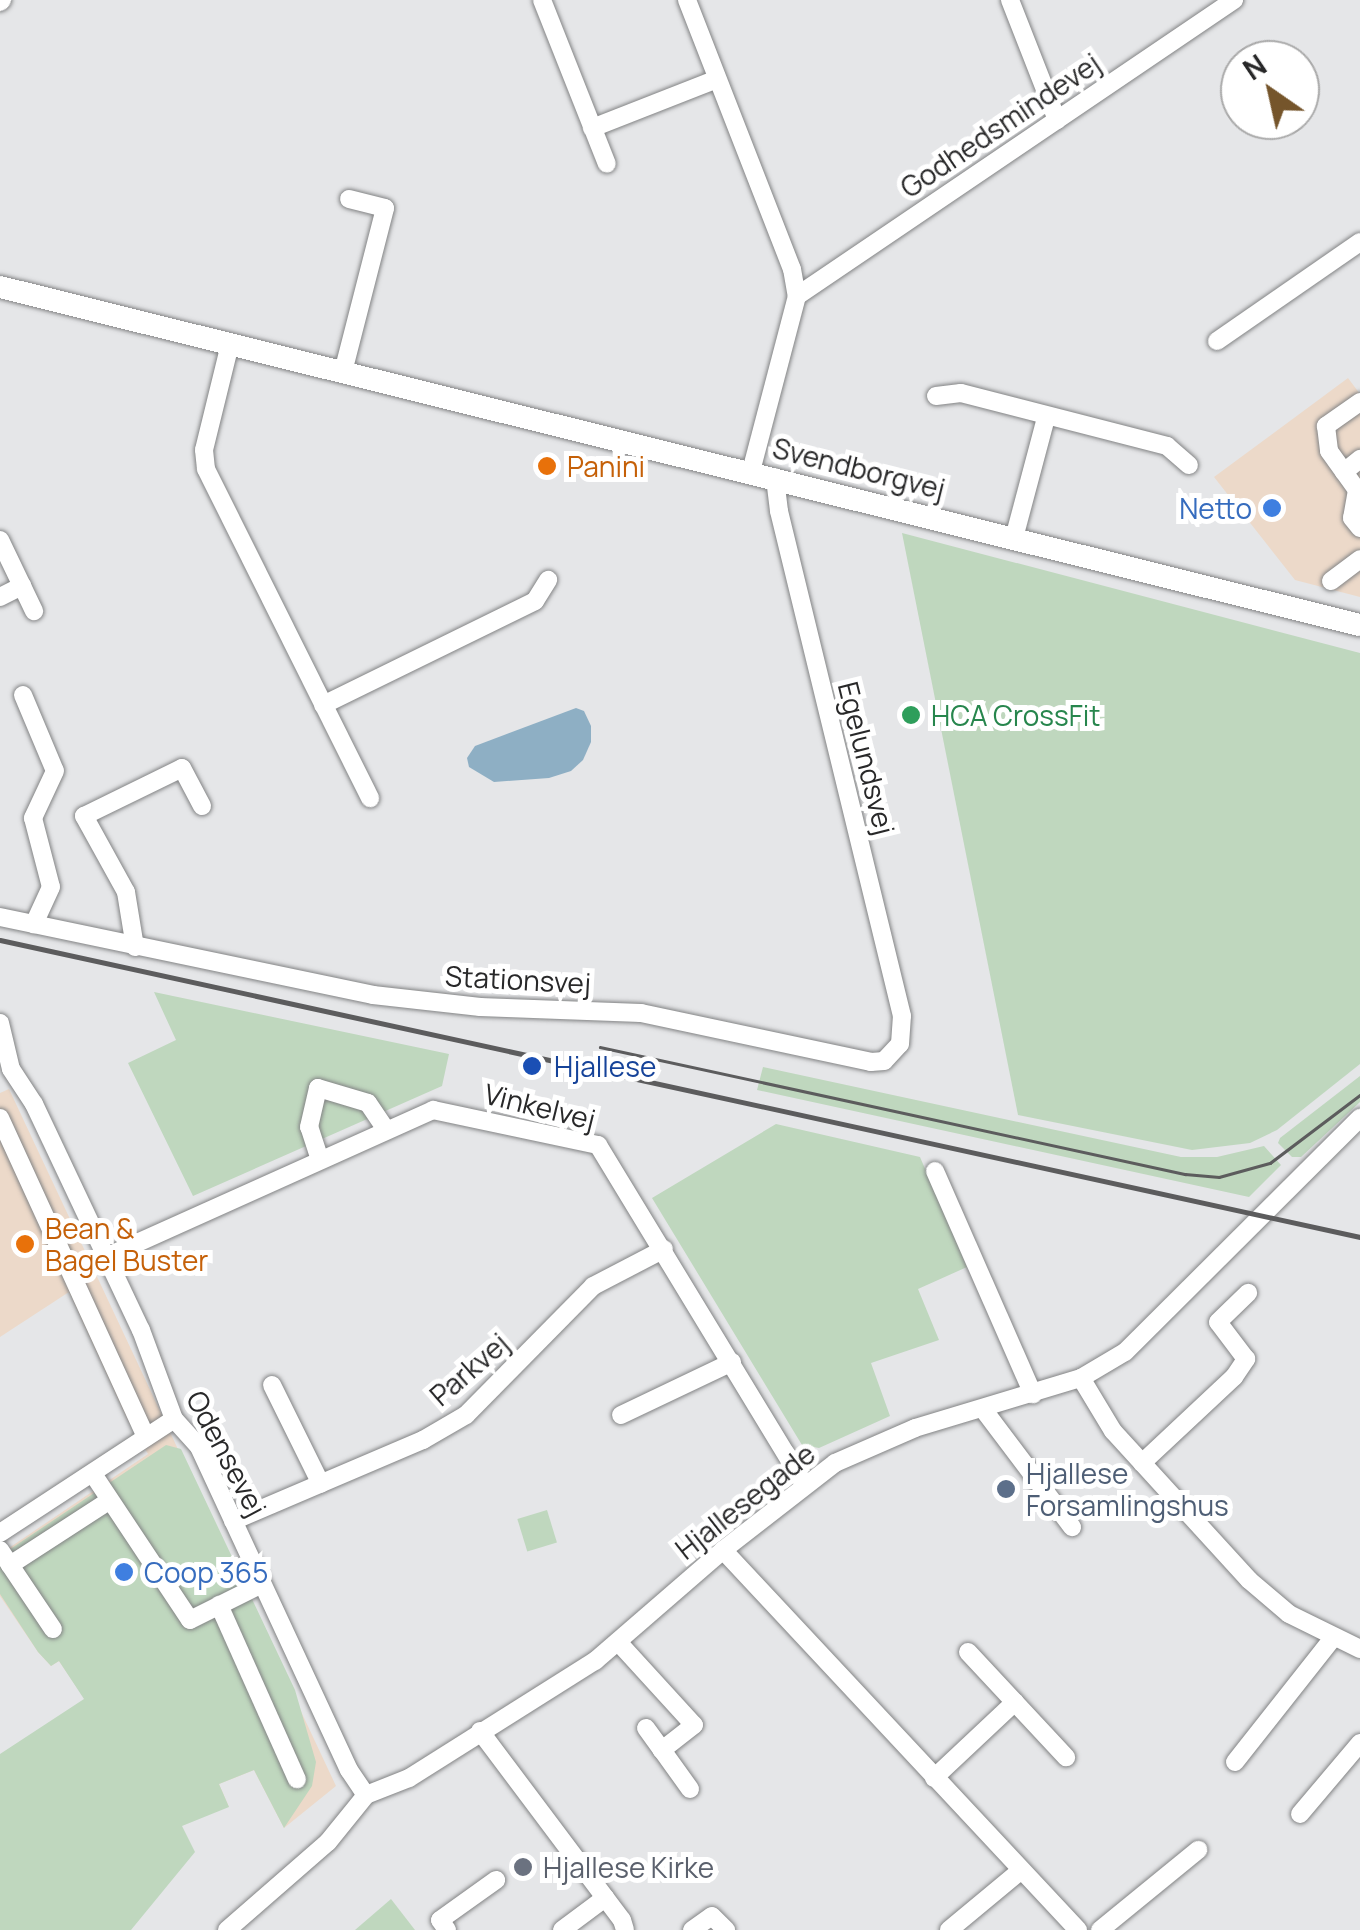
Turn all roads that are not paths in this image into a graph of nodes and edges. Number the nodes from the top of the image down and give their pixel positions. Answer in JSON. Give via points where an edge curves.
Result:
{"nodes":[{"id":1,"x":542,"y":0,"type":"edge"},
{"id":2,"x":686,"y":0,"type":"edge"},
{"id":3,"x":1010,"y":0,"type":"edge"},
{"id":4,"x":1234,"y":0,"type":"edge"},
{"id":5,"x":717,"y":79,"type":"junction"},
{"id":6,"x":1057,"y":120,"type":"junction"},
{"id":7,"x":592,"y":128,"type":"junction"},
{"id":8,"x":607,"y":164,"type":"dead end"},
{"id":9,"x":350,"y":199,"type":"dead end"},
{"id":10,"x":1360,"y":242,"type":"edge"},
{"id":11,"x":0,"y":287,"type":"edge"},
{"id":12,"x":797,"y":296,"type":"junction"},
{"id":13,"x":1217,"y":341,"type":"dead end"},
{"id":14,"x":230,"y":344,"type":"junction"},
{"id":15,"x":343,"y":372,"type":"junction"},
{"id":16,"x":936,"y":396,"type":"dead end"},
{"id":17,"x":1360,"y":402,"type":"edge"},
{"id":18,"x":1046,"y":418,"type":"junction"},
{"id":19,"x":1360,"y":460,"type":"edge"},
{"id":20,"x":1188,"y":465,"type":"dead end"},
{"id":21,"x":751,"y":471,"type":"junction"},
{"id":22,"x":1344,"y":472,"type":"junction"},
{"id":23,"x":775,"y":477,"type":"junction"},
{"id":24,"x":1360,"y":528,"type":"edge"},
{"id":25,"x":1014,"y":538,"type":"junction"},
{"id":26,"x":0,"y":540,"type":"edge"},
{"id":27,"x":1360,"y":559,"type":"edge"},
{"id":28,"x":548,"y":580,"type":"dead end"},
{"id":29,"x":1331,"y":580,"type":"dead end"},
{"id":30,"x":22,"y":586,"type":"junction"},
{"id":31,"x":0,"y":596,"type":"edge"},
{"id":32,"x":34,"y":611,"type":"dead end"},
{"id":33,"x":1360,"y":625,"type":"edge"},
{"id":34,"x":23,"y":696,"type":"dead end"},
{"id":35,"x":323,"y":705,"type":"junction"},
{"id":36,"x":370,"y":798,"type":"dead end"},
{"id":37,"x":202,"y":806,"type":"dead end"},
{"id":38,"x":0,"y":917,"type":"edge"},
{"id":39,"x":34,"y":924,"type":"junction"},
{"id":40,"x":134,"y":947,"type":"junction"},
{"id":41,"x":0,"y":1023,"type":"edge"},
{"id":42,"x":896,"y":1052,"type":"joint"},
{"id":43,"x":6,"y":1071,"type":"edge"},
{"id":44,"x":0,"y":1118,"type":"edge"},
{"id":45,"x":1360,"y":1118,"type":"edge"},
{"id":46,"x":386,"y":1130,"type":"junction"},
{"id":47,"x":320,"y":1160,"type":"junction"},
{"id":48,"x":935,"y":1172,"type":"dead end"},
{"id":49,"x":664,"y":1249,"type":"junction"},
{"id":50,"x":106,"y":1257,"type":"junction"},
{"id":51,"x":1248,"y":1293,"type":"dead end"},
{"id":52,"x":732,"y":1362,"type":"junction"},
{"id":53,"x":1081,"y":1378,"type":"junction"},
{"id":54,"x":272,"y":1385,"type":"dead end"},
{"id":55,"x":1033,"y":1394,"type":"junction"},
{"id":56,"x":982,"y":1409,"type":"junction"},
{"id":57,"x":621,"y":1415,"type":"dead end"},
{"id":58,"x":174,"y":1419,"type":"junction"},
{"id":59,"x":146,"y":1438,"type":"junction"},
{"id":60,"x":1142,"y":1463,"type":"junction"},
{"id":61,"x":92,"y":1474,"type":"junction"},
{"id":62,"x":321,"y":1484,"type":"junction"},
{"id":63,"x":804,"y":1484,"type":"junction"},
{"id":64,"x":110,"y":1500,"type":"junction"},
{"id":65,"x":233,"y":1521,"type":"junction"},
{"id":66,"x":1072,"y":1527,"type":"dead end"},
{"id":67,"x":0,"y":1533,"type":"edge"},
{"id":68,"x":723,"y":1550,"type":"junction"},
{"id":69,"x":5,"y":1558,"type":"edge"},
{"id":70,"x":262,"y":1584,"type":"junction"},
{"id":71,"x":219,"y":1606,"type":"junction"},
{"id":72,"x":53,"y":1629,"type":"dead end"},
{"id":73,"x":1333,"y":1638,"type":"junction"},
{"id":74,"x":619,"y":1642,"type":"junction"},
{"id":75,"x":1360,"y":1649,"type":"edge"},
{"id":76,"x":968,"y":1652,"type":"dead end"},
{"id":77,"x":1015,"y":1702,"type":"junction"},
{"id":78,"x":646,"y":1728,"type":"dead end"},
{"id":79,"x":480,"y":1731,"type":"junction"},
{"id":80,"x":1360,"y":1743,"type":"edge"},
{"id":81,"x":662,"y":1750,"type":"junction"},
{"id":82,"x":1066,"y":1756,"type":"dead end"},
{"id":83,"x":1235,"y":1762,"type":"dead end"},
{"id":84,"x":934,"y":1778,"type":"junction"},
{"id":85,"x":298,"y":1779,"type":"dead end"},
{"id":86,"x":690,"y":1789,"type":"dead end"},
{"id":87,"x":366,"y":1795,"type":"junction"},
{"id":88,"x":1300,"y":1814,"type":"dead end"},
{"id":89,"x":1198,"y":1850,"type":"dead end"},
{"id":90,"x":1020,"y":1871,"type":"junction"},
{"id":91,"x":496,"y":1880,"type":"dead end"},
{"id":92,"x":605,"y":1898,"type":"junction"},
{"id":93,"x":227,"y":1930,"type":"edge"},
{"id":94,"x":447,"y":1930,"type":"edge"},
{"id":95,"x":562,"y":1930,"type":"edge"},
{"id":96,"x":625,"y":1930,"type":"edge"},
{"id":97,"x":692,"y":1930,"type":"edge"},
{"id":98,"x":726,"y":1930,"type":"edge"},
{"id":99,"x":949,"y":1930,"type":"edge"},
{"id":100,"x":1078,"y":1930,"type":"edge"},
{"id":101,"x":1100,"y":1930,"type":"edge"}],
"edges":[{"from":1,"to":7,"type":"street"},
{"from":2,"to":5,"type":"street"},
{"from":3,"to":6,"type":"street"},
{"from":4,"to":6,"type":"street","name":"Godhedsmindevej"},
{"from":5,"to":7,"type":"street"},
{"from":5,"to":12,"type":"street"},
{"from":6,"to":12,"type":"street","name":"Godhedsmindevej"},
{"from":7,"to":8,"type":"street"},
{"from":9,"to":15,"type":"street","via":[[385,208]]},
{"from":10,"to":13,"type":"street"},
{"from":11,"to":14,"type":"main road","name":"Svendborgvej"},
{"from":12,"to":21,"type":"street"},
{"from":14,"to":15,"type":"main road","name":"Svendborgvej"},
{"from":14,"to":35,"type":"street","via":[[204,450],[206,469]]},
{"from":15,"to":21,"type":"main road","name":"Svendborgvej"},
{"from":16,"to":18,"type":"street","via":[[961,393]]},
{"from":17,"to":22,"type":"street","via":[[1326,426],[1329,451]]},
{"from":18,"to":20,"type":"street","via":[[1167,446]]},
{"from":18,"to":25,"type":"street"},
{"from":19,"to":22,"type":"street"},
{"from":21,"to":23,"type":"main road","name":"Svendborgvej"},
{"from":22,"to":24,"type":"street","via":[[1357,490],[1352,518]]},
{"from":23,"to":25,"type":"main road","name":"Svendborgvej"},
{"from":23,"to":42,"type":"street","name":"Egelundsvej","via":[[902,1016]]},
{"from":25,"to":33,"type":"main road","name":"Svendborgvej"},
{"from":26,"to":30,"type":"street"},
{"from":27,"to":29,"type":"street"},
{"from":28,"to":35,"type":"street","via":[[535,601]]},
{"from":30,"to":31,"type":"street"},
{"from":30,"to":32,"type":"street"},
{"from":34,"to":39,"type":"street","via":[[54,771],[33,818],[51,887]]},
{"from":35,"to":36,"type":"street"},
{"from":37,"to":40,"type":"street","via":[[182,768],[84,816],[126,892]]},
{"from":38,"to":39,"type":"street","name":"Stationsvej"},
{"from":39,"to":40,"type":"street","name":"Stationsvej"},
{"from":40,"to":42,"type":"street","name":"Stationsvej","via":[[373,995],[640,1013],[871,1062]]},
{"from":41,"to":43,"type":"street","name":"Odensevej"},
{"from":43,"to":50,"type":"street","name":"Odensevej","via":[[34,1104]]},
{"from":44,"to":59,"type":"street"},
{"from":45,"to":53,"type":"street","name":"Hjallesegade","via":[[1125,1352]]},
{"from":46,"to":47,"type":"street","name":"Vinkelvej"},
{"from":46,"to":47,"type":"street","via":[[368,1102],[318,1088],[310,1127]]},
{"from":46,"to":49,"type":"street","name":"Vinkelvej","via":[[432,1110],[598,1145]]},
{"from":47,"to":50,"type":"street","name":"Vinkelvej"},
{"from":48,"to":55,"type":"street"},
{"from":49,"to":52,"type":"street","name":"Vinkelvej"},
{"from":49,"to":62,"type":"street","name":"Parkvej","via":[[593,1286],[466,1415]]},
{"from":50,"to":58,"type":"street","name":"Odensevej"},
{"from":51,"to":60,"type":"street","via":[[1218,1322],[1246,1359]]},
{"from":52,"to":57,"type":"street"},
{"from":52,"to":63,"type":"street","name":"Vinkelvej"},
{"from":53,"to":55,"type":"street","name":"Hjallesegade"},
{"from":53,"to":60,"type":"street"},
{"from":54,"to":62,"type":"street"},
{"from":55,"to":56,"type":"street","name":"Hjallesegade"},
{"from":56,"to":63,"type":"street","name":"Hjallesegade","via":[[860,1450]]},
{"from":56,"to":66,"type":"street"},
{"from":58,"to":59,"type":"street"},
{"from":58,"to":65,"type":"street","name":"Odensevej","via":[[199,1447]]},
{"from":59,"to":61,"type":"street"},
{"from":60,"to":73,"type":"street","via":[[1249,1580]]},
{"from":61,"to":64,"type":"street"},
{"from":61,"to":67,"type":"street"},
{"from":62,"to":65,"type":"street","name":"Parkvej"},
{"from":63,"to":68,"type":"street","name":"Hjallesegade"},
{"from":64,"to":69,"type":"street"},
{"from":64,"to":71,"type":"street","via":[[190,1620]]},
{"from":65,"to":70,"type":"street","name":"Odensevej"},
{"from":68,"to":74,"type":"street","name":"Hjallesegade"},
{"from":68,"to":84,"type":"street"},
{"from":69,"to":72,"type":"street"},
{"from":70,"to":71,"type":"street"},
{"from":70,"to":87,"type":"street","name":"Odensevej"},
{"from":71,"to":85,"type":"street"},
{"from":73,"to":75,"type":"street"},
{"from":73,"to":83,"type":"street"},
{"from":74,"to":79,"type":"street","name":"Hjallesegade"},
{"from":74,"to":81,"type":"street","via":[[694,1725]]},
{"from":76,"to":77,"type":"street"},
{"from":77,"to":82,"type":"street"},
{"from":77,"to":84,"type":"street"},
{"from":78,"to":81,"type":"street"},
{"from":79,"to":87,"type":"street","name":"Hjallesegade","via":[[409,1778]]},
{"from":79,"to":92,"type":"street"},
{"from":80,"to":88,"type":"street"},
{"from":81,"to":86,"type":"street"},
{"from":84,"to":90,"type":"street"},
{"from":87,"to":93,"type":"street","name":"Hjallesegade","via":[[328,1842]]},
{"from":89,"to":101,"type":"street"},
{"from":90,"to":99,"type":"street"},
{"from":90,"to":100,"type":"street"},
{"from":91,"to":94,"type":"street","via":[[440,1920]]},
{"from":92,"to":95,"type":"street"},
{"from":92,"to":96,"type":"street"},
{"from":97,"to":98,"type":"street","via":[[712,1916]]}]}
